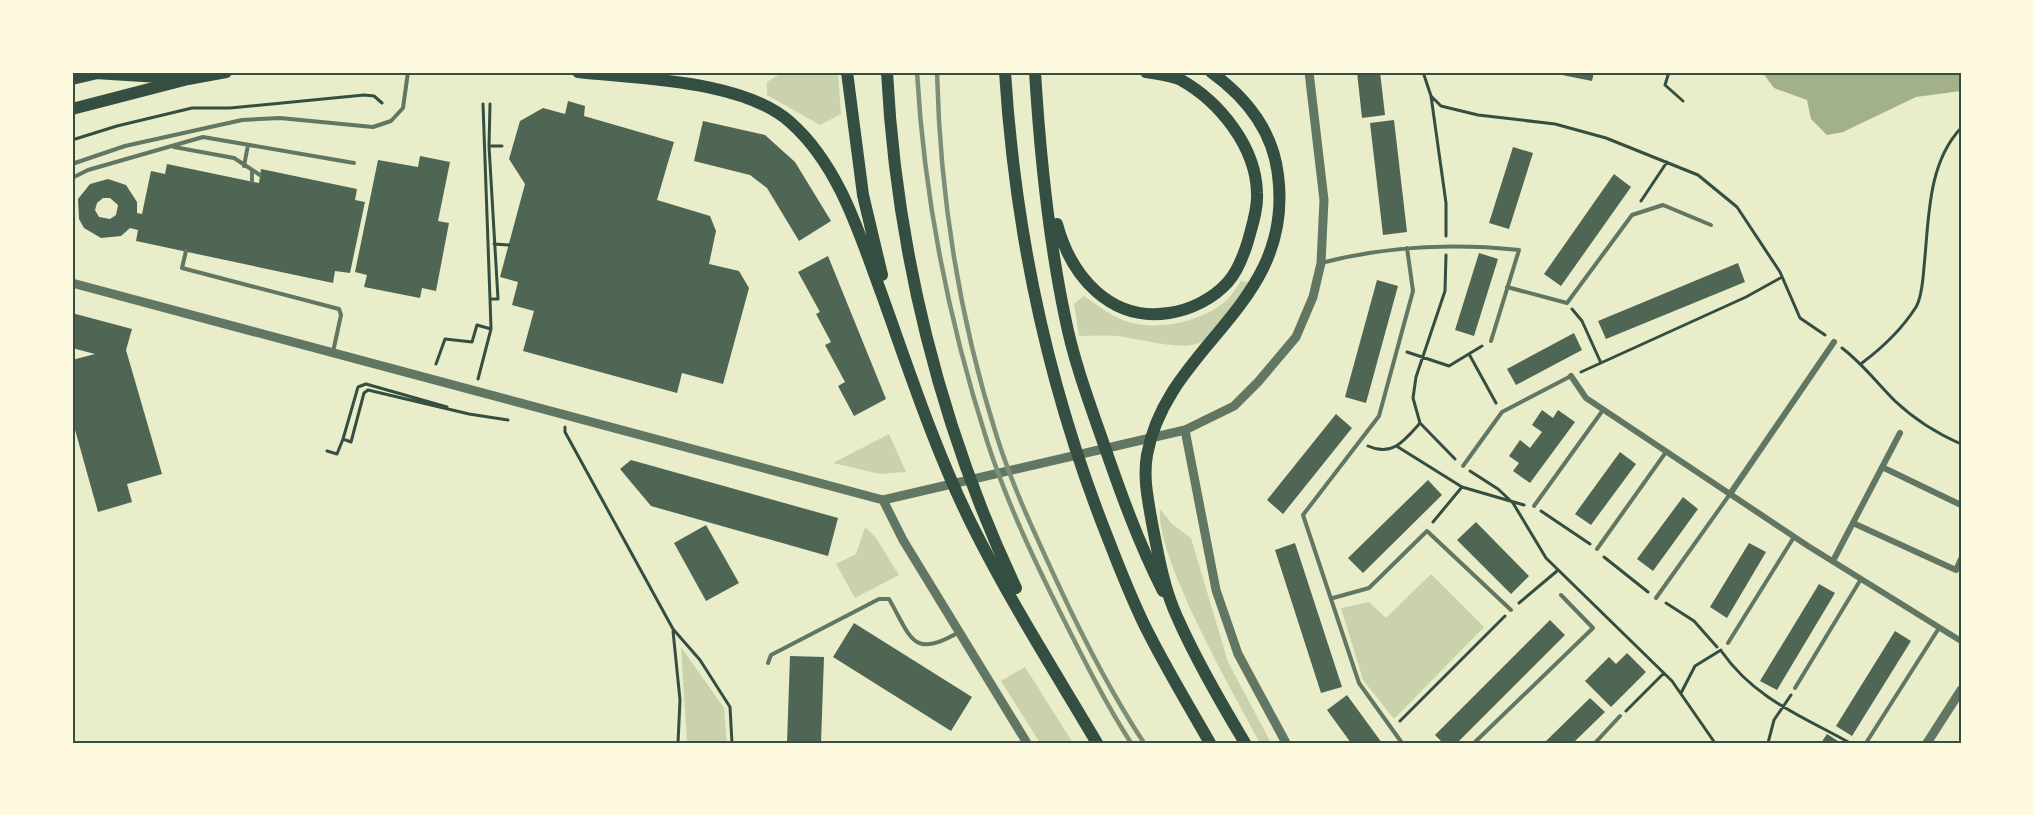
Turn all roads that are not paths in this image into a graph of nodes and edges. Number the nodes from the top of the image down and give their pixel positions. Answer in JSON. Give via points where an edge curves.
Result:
{"nodes":[{"id":1,"x":226,"y":72,"type":"edge"},
{"id":2,"x":408,"y":72,"type":"edge"},
{"id":3,"x":578,"y":72,"type":"edge"},
{"id":4,"x":847,"y":72,"type":"edge"},
{"id":5,"x":887,"y":72,"type":"edge"},
{"id":6,"x":1005,"y":72,"type":"edge"},
{"id":7,"x":1036,"y":72,"type":"edge"},
{"id":8,"x":1146,"y":72,"type":"edge"},
{"id":9,"x":1211,"y":72,"type":"edge"},
{"id":10,"x":1309,"y":72,"type":"edge"},
{"id":11,"x":99,"y":73,"type":"edge"},
{"id":12,"x":149,"y":74,"type":"edge"},
{"id":13,"x":72,"y":79,"type":"edge"},
{"id":14,"x":188,"y":79,"type":"junction"},
{"id":15,"x":97,"y":101,"type":"junction"},
{"id":16,"x":72,"y":109,"type":"edge"},
{"id":17,"x":248,"y":145,"type":"junction"},
{"id":18,"x":173,"y":147,"type":"junction"},
{"id":19,"x":354,"y":163,"type":"dead end"},
{"id":20,"x":72,"y":164,"type":"edge"},
{"id":21,"x":244,"y":166,"type":"junction"},
{"id":22,"x":1042,"y":171,"type":"junction"},
{"id":23,"x":252,"y":172,"type":"junction"},
{"id":24,"x":260,"y":175,"type":"dead end"},
{"id":25,"x":72,"y":178,"type":"edge"},
{"id":26,"x":252,"y":181,"type":"dead end"},
{"id":27,"x":1711,"y":225,"type":"dead end"},
{"id":28,"x":1407,"y":248,"type":"junction"},
{"id":29,"x":186,"y":251,"type":"dead end"},
{"id":30,"x":1321,"y":263,"type":"junction"},
{"id":31,"x":72,"y":283,"type":"edge"},
{"id":32,"x":1507,"y":287,"type":"junction"},
{"id":33,"x":1491,"y":341,"type":"road end"},
{"id":34,"x":1834,"y":342,"type":"dead end"},
{"id":35,"x":333,"y":352,"type":"junction"},
{"id":36,"x":911,"y":374,"type":"junction"},
{"id":37,"x":1571,"y":376,"type":"joint"},
{"id":38,"x":1603,"y":410,"type":"junction"},
{"id":39,"x":1182,"y":431,"type":"junction"},
{"id":40,"x":1900,"y":433,"type":"dead end"},
{"id":41,"x":1666,"y":452,"type":"junction"},
{"id":42,"x":1462,"y":466,"type":"road end"},
{"id":43,"x":1882,"y":467,"type":"junction"},
{"id":44,"x":1730,"y":494,"type":"junction"},
{"id":45,"x":883,"y":500,"type":"junction"},
{"id":46,"x":1961,"y":505,"type":"edge"},
{"id":47,"x":1534,"y":506,"type":"road end"},
{"id":48,"x":1853,"y":523,"type":"junction"},
{"id":49,"x":1795,"y":537,"type":"junction"},
{"id":50,"x":1597,"y":549,"type":"road end"},
{"id":51,"x":1961,"y":559,"type":"edge"},
{"id":52,"x":1833,"y":561,"type":"junction"},
{"id":53,"x":1861,"y":579,"type":"junction"},
{"id":54,"x":1562,"y":595,"type":"dead end"},
{"id":55,"x":1333,"y":598,"type":"junction"},
{"id":56,"x":1656,"y":598,"type":"road end"},
{"id":57,"x":1511,"y":610,"type":"road end"},
{"id":58,"x":1177,"y":617,"type":"junction"},
{"id":59,"x":1939,"y":628,"type":"junction"},
{"id":60,"x":959,"y":631,"type":"junction"},
{"id":61,"x":1961,"y":640,"type":"edge"},
{"id":62,"x":1728,"y":643,"type":"road end"},
{"id":63,"x":768,"y":663,"type":"dead end"},
{"id":64,"x":1063,"y":686,"type":"junction"},
{"id":65,"x":1795,"y":688,"type":"road end"},
{"id":66,"x":1961,"y":690,"type":"edge"},
{"id":67,"x":1620,"y":716,"type":"road end"},
{"id":68,"x":1027,"y":743,"type":"edge"},
{"id":69,"x":1096,"y":743,"type":"edge"},
{"id":70,"x":1210,"y":743,"type":"edge"},
{"id":71,"x":1245,"y":743,"type":"edge"},
{"id":72,"x":1286,"y":743,"type":"edge"},
{"id":73,"x":1402,"y":743,"type":"edge"},
{"id":74,"x":1474,"y":743,"type":"edge"},
{"id":75,"x":1594,"y":743,"type":"edge"},
{"id":76,"x":1866,"y":743,"type":"edge"},
{"id":77,"x":1927,"y":743,"type":"edge"}],
"edges":[{"from":1,"to":14,"type":"main road"},
{"from":2,"to":20,"type":"lane","via":[[403,108],[392,121],[372,127],[280,118],[242,120],[124,146]]},
{"from":3,"to":36,"type":"main road","via":[[705,87],[757,100],[790,122],[822,155],[857,228]]},
{"from":4,"to":36,"type":"main road","via":[[863,195],[878,263]]},
{"from":5,"to":64,"type":"main road","via":[[895,165],[930,350],[959,451],[990,534]]},
{"from":6,"to":70,"type":"main road","via":[[1020,228],[1063,410],[1089,491],[1149,634]]},
{"from":7,"to":22,"type":"main road"},
{"from":8,"to":22,"type":"main road","via":[[1180,80],[1209,101],[1242,141],[1252,166],[1257,193],[1254,222],[1245,251],[1228,282],[1208,299],[1184,311],[1152,316],[1122,310],[1096,293],[1075,269],[1062,243]]},
{"from":9,"to":58,"type":"main road","via":[[1247,104],[1268,134],[1281,199],[1268,263],[1248,297],[1163,407],[1147,454],[1145,487],[1157,550]]},
{"from":10,"to":30,"type":"street","via":[[1324,200]]},
{"from":11,"to":12,"type":"main road"},
{"from":11,"to":13,"type":"main road"},
{"from":12,"to":14,"type":"main road"},
{"from":12,"to":15,"type":"main road"},
{"from":14,"to":15,"type":"main road"},
{"from":15,"to":16,"type":"main road"},
{"from":17,"to":18,"type":"lane","via":[[203,137]]},
{"from":17,"to":19,"type":"lane"},
{"from":17,"to":21,"type":"lane"},
{"from":18,"to":21,"type":"lane","via":[[234,158]]},
{"from":18,"to":25,"type":"lane"},
{"from":21,"to":23,"type":"lane"},
{"from":22,"to":58,"type":"main road","via":[[1065,318],[1091,407],[1142,550]]},
{"from":23,"to":24,"type":"lane"},
{"from":23,"to":26,"type":"lane"},
{"from":27,"to":32,"type":"lane","via":[[1663,205],[1632,214],[1567,303]]},
{"from":28,"to":30,"type":"lane","via":[[1360,253]]},
{"from":28,"to":32,"type":"lane","via":[[1519,250]]},
{"from":28,"to":55,"type":"lane","via":[[1413,291],[1378,416],[1303,515]]},
{"from":29,"to":35,"type":"lane","via":[[182,268],[339,309]]},
{"from":30,"to":39,"type":"street","via":[[1313,297],[1296,337],[1234,406]]},
{"from":31,"to":35,"type":"street"},
{"from":32,"to":33,"type":"lane"},
{"from":34,"to":44,"type":"street"},
{"from":35,"to":45,"type":"street"},
{"from":36,"to":64,"type":"main road","via":[[973,527]]},
{"from":37,"to":38,"type":"street","via":[[1586,398]]},
{"from":37,"to":42,"type":"lane","via":[[1502,412]]},
{"from":38,"to":41,"type":"street"},
{"from":38,"to":47,"type":"lane"},
{"from":39,"to":45,"type":"street"},
{"from":39,"to":72,"type":"street","via":[[1216,590],[1238,654]]},
{"from":40,"to":43,"type":"street"},
{"from":41,"to":44,"type":"street"},
{"from":41,"to":50,"type":"lane"},
{"from":43,"to":46,"type":"street"},
{"from":43,"to":48,"type":"street"},
{"from":44,"to":49,"type":"street"},
{"from":44,"to":56,"type":"lane"},
{"from":45,"to":60,"type":"street"},
{"from":48,"to":51,"type":"street","via":[[1956,570]]},
{"from":48,"to":52,"type":"street"},
{"from":49,"to":52,"type":"street"},
{"from":49,"to":62,"type":"lane"},
{"from":52,"to":53,"type":"street"},
{"from":53,"to":59,"type":"street"},
{"from":53,"to":65,"type":"lane"},
{"from":54,"to":74,"type":"lane","via":[[1593,628]]},
{"from":55,"to":57,"type":"lane","via":[[1369,588],[1427,531]]},
{"from":55,"to":73,"type":"lane","via":[[1359,683]]},
{"from":58,"to":71,"type":"main road"},
{"from":59,"to":61,"type":"street"},
{"from":59,"to":76,"type":"lane"},
{"from":60,"to":63,"type":"lane","via":[[939,644],[925,646],[914,640],[889,598],[879,599],[771,655]]},
{"from":60,"to":68,"type":"street"},
{"from":64,"to":69,"type":"main road"},
{"from":66,"to":77,"type":"street"},
{"from":67,"to":75,"type":"lane"}]}
